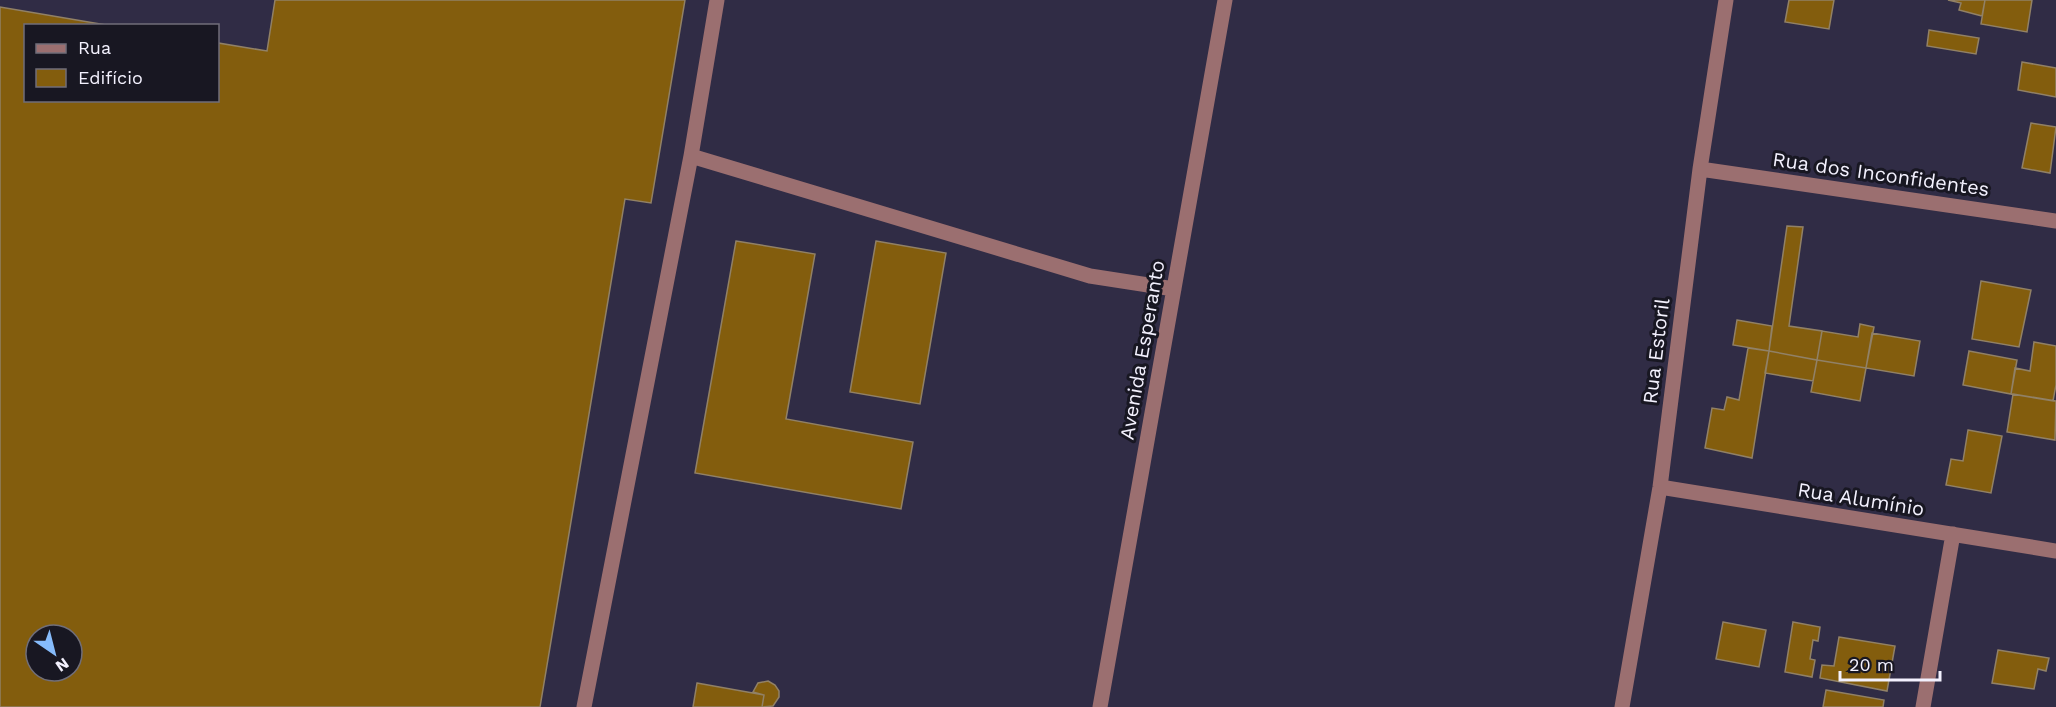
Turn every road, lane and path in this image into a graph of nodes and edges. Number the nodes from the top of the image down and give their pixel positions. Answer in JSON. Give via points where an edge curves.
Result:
{"nodes":[{"id":1,"x":717,"y":0,"type":"edge"},
{"id":2,"x":1226,"y":0,"type":"edge"},
{"id":3,"x":1726,"y":0,"type":"edge"},
{"id":4,"x":691,"y":156,"type":"junction"},
{"id":5,"x":1700,"y":169,"type":"junction"},
{"id":6,"x":2056,"y":221,"type":"edge"},
{"id":7,"x":1174,"y":289,"type":"junction"},
{"id":8,"x":1660,"y":487,"type":"junction"},
{"id":9,"x":1953,"y":534,"type":"junction"},
{"id":10,"x":2056,"y":551,"type":"edge"},
{"id":11,"x":584,"y":707,"type":"edge"},
{"id":12,"x":1100,"y":707,"type":"edge"},
{"id":13,"x":1622,"y":707,"type":"edge"},
{"id":14,"x":1923,"y":707,"type":"edge"}],
"edges":[{"from":1,"to":4,"type":"street"},
{"from":2,"to":7,"type":"street","name":"Avenida Esperanto"},
{"from":3,"to":5,"type":"street","name":"Rua Estoril"},
{"from":4,"to":7,"type":"street","via":[[1090,276]]},
{"from":4,"to":11,"type":"street"},
{"from":5,"to":6,"type":"street","name":"Rua dos Inconfidentes"},
{"from":5,"to":8,"type":"street","name":"Rua Estoril"},
{"from":7,"to":12,"type":"street","name":"Avenida Esperanto"},
{"from":8,"to":9,"type":"street","name":"Rua Alumínio"},
{"from":8,"to":13,"type":"street","name":"Rua Estoril"},
{"from":9,"to":10,"type":"street","name":"Rua Alumínio"},
{"from":9,"to":14,"type":"street"}]}
